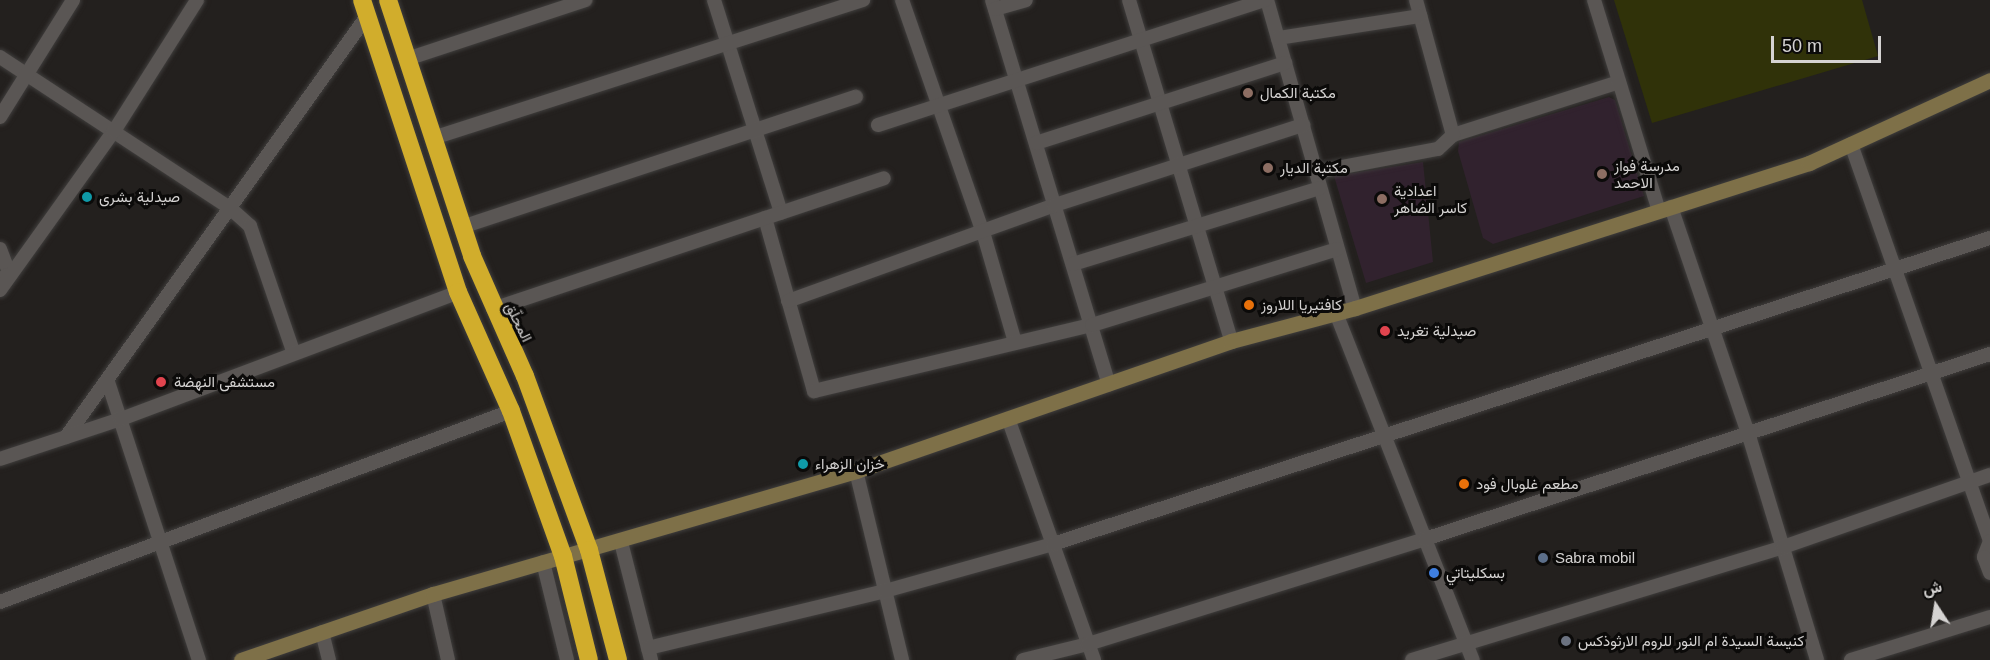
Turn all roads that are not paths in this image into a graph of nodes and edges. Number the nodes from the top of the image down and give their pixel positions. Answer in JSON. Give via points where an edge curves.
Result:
{"nodes":[{"id":1,"x":73,"y":0,"type":"edge"},
{"id":2,"x":197,"y":0,"type":"edge"},
{"id":3,"x":388,"y":0,"type":"edge"},
{"id":4,"x":585,"y":0,"type":"edge"},
{"id":5,"x":714,"y":0,"type":"edge"},
{"id":6,"x":863,"y":0,"type":"edge"},
{"id":7,"x":902,"y":0,"type":"edge"},
{"id":8,"x":1026,"y":0,"type":"edge"},
{"id":9,"x":1129,"y":0,"type":"edge"},
{"id":10,"x":1265,"y":0,"type":"edge"},
{"id":11,"x":1416,"y":0,"type":"edge"},
{"id":12,"x":1594,"y":0,"type":"edge"},
{"id":13,"x":994,"y":4,"type":"edge"},
{"id":14,"x":364,"y":8,"type":"edge"},
{"id":15,"x":1420,"y":16,"type":"junction"},
{"id":16,"x":1278,"y":38,"type":"junction"},
{"id":17,"x":1141,"y":41,"type":"junction"},
{"id":18,"x":728,"y":43,"type":"junction"},
{"id":19,"x":0,"y":57,"type":"edge"},
{"id":20,"x":407,"y":59,"type":"junction"},
{"id":21,"x":1285,"y":63,"type":"junction"},
{"id":22,"x":28,"y":75,"type":"junction"},
{"id":23,"x":1016,"y":78,"type":"junction"},
{"id":24,"x":1990,"y":80,"type":"edge"},
{"id":25,"x":1619,"y":82,"type":"junction"},
{"id":26,"x":856,"y":97,"type":"dead end"},
{"id":27,"x":939,"y":102,"type":"junction"},
{"id":28,"x":1163,"y":105,"type":"junction"},
{"id":29,"x":0,"y":117,"type":"edge"},
{"id":30,"x":878,"y":125,"type":"dead end"},
{"id":31,"x":1303,"y":125,"type":"junction"},
{"id":32,"x":114,"y":131,"type":"junction"},
{"id":33,"x":753,"y":132,"type":"junction"},
{"id":34,"x":1453,"y":135,"type":"junction"},
{"id":35,"x":433,"y":138,"type":"junction"},
{"id":36,"x":1036,"y":143,"type":"junction"},
{"id":37,"x":1851,"y":144,"type":"junction"},
{"id":38,"x":1177,"y":165,"type":"junction"},
{"id":39,"x":1316,"y":172,"type":"junction"},
{"id":40,"x":884,"y":178,"type":"dead end"},
{"id":41,"x":1320,"y":188,"type":"junction"},
{"id":42,"x":1055,"y":205,"type":"junction"},
{"id":43,"x":230,"y":208,"type":"junction"},
{"id":44,"x":1665,"y":209,"type":"junction"},
{"id":45,"x":781,"y":213,"type":"junction"},
{"id":46,"x":765,"y":218,"type":"junction"},
{"id":47,"x":462,"y":227,"type":"junction"},
{"id":48,"x":1197,"y":227,"type":"junction"},
{"id":49,"x":983,"y":232,"type":"junction"},
{"id":50,"x":1990,"y":238,"type":"edge"},
{"id":51,"x":0,"y":249,"type":"edge"},
{"id":52,"x":1338,"y":249,"type":"junction"},
{"id":53,"x":1073,"y":264,"type":"junction"},
{"id":54,"x":1894,"y":269,"type":"junction"},
{"id":55,"x":5,"y":276,"type":"edge"},
{"id":56,"x":1214,"y":288,"type":"junction"},
{"id":57,"x":0,"y":290,"type":"edge"},
{"id":58,"x":458,"y":292,"type":"junction"},
{"id":59,"x":788,"y":301,"type":"junction"},
{"id":60,"x":1355,"y":308,"type":"junction"},
{"id":61,"x":493,"y":309,"type":"junction"},
{"id":62,"x":1336,"y":313,"type":"junction"},
{"id":63,"x":1092,"y":325,"type":"junction"},
{"id":64,"x":1711,"y":330,"type":"junction"},
{"id":65,"x":1231,"y":341,"type":"junction"},
{"id":66,"x":1015,"y":342,"type":"junction"},
{"id":67,"x":293,"y":351,"type":"junction"},
{"id":68,"x":1990,"y":354,"type":"edge"},
{"id":69,"x":1931,"y":373,"type":"junction"},
{"id":70,"x":108,"y":382,"type":"junction"},
{"id":71,"x":1109,"y":384,"type":"junction"},
{"id":72,"x":511,"y":411,"type":"junction"},
{"id":73,"x":121,"y":419,"type":"junction"},
{"id":74,"x":1009,"y":421,"type":"junction"},
{"id":75,"x":1384,"y":434,"type":"junction"},
{"id":76,"x":1749,"y":436,"type":"junction"},
{"id":77,"x":66,"y":437,"type":"junction"},
{"id":78,"x":0,"y":459,"type":"edge"},
{"id":79,"x":856,"y":471,"type":"junction"},
{"id":80,"x":1990,"y":475,"type":"edge"},
{"id":81,"x":1969,"y":482,"type":"junction"},
{"id":82,"x":1425,"y":539,"type":"junction"},
{"id":83,"x":621,"y":542,"type":"junction"},
{"id":84,"x":162,"y":543,"type":"junction"},
{"id":85,"x":1053,"y":544,"type":"junction"},
{"id":86,"x":1783,"y":547,"type":"junction"},
{"id":87,"x":589,"y":550,"type":"junction"},
{"id":88,"x":563,"y":556,"type":"junction"},
{"id":89,"x":543,"y":562,"type":"junction"},
{"id":90,"x":1990,"y":573,"type":"edge"},
{"id":91,"x":885,"y":591,"type":"junction"},
{"id":92,"x":433,"y":594,"type":"junction"},
{"id":93,"x":0,"y":602,"type":"edge"},
{"id":94,"x":1990,"y":617,"type":"edge"},
{"id":95,"x":322,"y":632,"type":"junction"},
{"id":96,"x":1466,"y":643,"type":"junction"},
{"id":97,"x":1088,"y":644,"type":"junction"},
{"id":98,"x":650,"y":654,"type":"edge"},
{"id":99,"x":199,"y":660,"type":"edge"},
{"id":100,"x":241,"y":660,"type":"edge"},
{"id":101,"x":329,"y":660,"type":"edge"},
{"id":102,"x":448,"y":660,"type":"edge"},
{"id":103,"x":567,"y":660,"type":"edge"},
{"id":104,"x":589,"y":660,"type":"edge"},
{"id":105,"x":618,"y":660,"type":"edge"},
{"id":106,"x":902,"y":660,"type":"edge"},
{"id":107,"x":1023,"y":660,"type":"edge"},
{"id":108,"x":1094,"y":660,"type":"edge"},
{"id":109,"x":1412,"y":660,"type":"edge"},
{"id":110,"x":1473,"y":660,"type":"edge"},
{"id":111,"x":1818,"y":660,"type":"edge"},
{"id":112,"x":1851,"y":660,"type":"edge"}],
"edges":[{"from":1,"to":22,"type":"street"},
{"from":2,"to":32,"type":"street"},
{"from":3,"to":20,"type":"highway","name":"المحلّق"},
{"from":4,"to":20,"type":"street"},
{"from":5,"to":18,"type":"street"},
{"from":6,"to":18,"type":"street"},
{"from":7,"to":27,"type":"street"},
{"from":8,"to":13,"type":"street"},
{"from":9,"to":17,"type":"street"},
{"from":10,"to":16,"type":"street"},
{"from":10,"to":17,"type":"street"},
{"from":11,"to":15,"type":"street"},
{"from":12,"to":25,"type":"street"},
{"from":13,"to":23,"type":"street"},
{"from":14,"to":43,"type":"street"},
{"from":14,"to":58,"type":"highway"},
{"from":15,"to":16,"type":"street"},
{"from":15,"to":34,"type":"street"},
{"from":16,"to":21,"type":"street"},
{"from":17,"to":23,"type":"street"},
{"from":17,"to":28,"type":"street"},
{"from":18,"to":33,"type":"street"},
{"from":18,"to":35,"type":"street"},
{"from":19,"to":22,"type":"street"},
{"from":20,"to":35,"type":"highway","name":"المحلّق"},
{"from":21,"to":28,"type":"street"},
{"from":21,"to":31,"type":"street"},
{"from":22,"to":29,"type":"street"},
{"from":22,"to":32,"type":"street"},
{"from":23,"to":27,"type":"street"},
{"from":23,"to":36,"type":"street"},
{"from":24,"to":37,"type":"street"},
{"from":25,"to":34,"type":"street"},
{"from":25,"to":44,"type":"street"},
{"from":26,"to":33,"type":"street"},
{"from":27,"to":30,"type":"street"},
{"from":27,"to":49,"type":"street"},
{"from":28,"to":36,"type":"street"},
{"from":28,"to":38,"type":"street"},
{"from":31,"to":38,"type":"street"},
{"from":31,"to":39,"type":"street"},
{"from":32,"to":43,"type":"street"},
{"from":32,"to":55,"type":"street"},
{"from":33,"to":45,"type":"street"},
{"from":33,"to":47,"type":"street"},
{"from":34,"to":39,"type":"street","via":[[1438,149]]},
{"from":35,"to":47,"type":"highway","name":"المحلّق"},
{"from":36,"to":42,"type":"street"},
{"from":37,"to":44,"type":"street","via":[[1809,163]]},
{"from":37,"to":54,"type":"street"},
{"from":38,"to":42,"type":"street"},
{"from":38,"to":48,"type":"street"},
{"from":39,"to":41,"type":"street"},
{"from":40,"to":45,"type":"street"},
{"from":41,"to":48,"type":"street"},
{"from":41,"to":52,"type":"street"},
{"from":42,"to":49,"type":"street"},
{"from":42,"to":53,"type":"street"},
{"from":43,"to":67,"type":"street","via":[[250,226]]},
{"from":43,"to":70,"type":"street"},
{"from":44,"to":60,"type":"street"},
{"from":44,"to":64,"type":"street"},
{"from":45,"to":46,"type":"street"},
{"from":46,"to":59,"type":"street"},
{"from":46,"to":61,"type":"street"},
{"from":47,"to":61,"type":"highway","name":"المحلّق"},
{"from":48,"to":53,"type":"street"},
{"from":48,"to":56,"type":"street"},
{"from":49,"to":59,"type":"street"},
{"from":49,"to":66,"type":"street"},
{"from":50,"to":54,"type":"street"},
{"from":51,"to":55,"type":"street"},
{"from":52,"to":56,"type":"street"},
{"from":52,"to":60,"type":"street"},
{"from":53,"to":63,"type":"street"},
{"from":54,"to":64,"type":"street"},
{"from":54,"to":69,"type":"street"},
{"from":55,"to":57,"type":"street"},
{"from":56,"to":63,"type":"street"},
{"from":56,"to":65,"type":"street"},
{"from":58,"to":67,"type":"street"},
{"from":58,"to":72,"type":"highway"},
{"from":59,"to":66,"type":"street","via":[[814,391]]},
{"from":60,"to":62,"type":"street"},
{"from":61,"to":87,"type":"highway","name":"المحلّق","via":[[525,376]]},
{"from":62,"to":65,"type":"street"},
{"from":62,"to":75,"type":"street"},
{"from":63,"to":66,"type":"street"},
{"from":63,"to":71,"type":"street"},
{"from":64,"to":75,"type":"street"},
{"from":64,"to":76,"type":"street"},
{"from":65,"to":71,"type":"street"},
{"from":67,"to":73,"type":"street"},
{"from":68,"to":69,"type":"street"},
{"from":69,"to":76,"type":"street"},
{"from":69,"to":81,"type":"street"},
{"from":70,"to":73,"type":"street"},
{"from":70,"to":77,"type":"street"},
{"from":71,"to":74,"type":"street"},
{"from":72,"to":84,"type":"street"},
{"from":72,"to":88,"type":"highway"},
{"from":73,"to":77,"type":"street"},
{"from":73,"to":84,"type":"street"},
{"from":74,"to":79,"type":"street"},
{"from":74,"to":85,"type":"street"},
{"from":75,"to":82,"type":"street"},
{"from":75,"to":85,"type":"street"},
{"from":76,"to":82,"type":"street"},
{"from":76,"to":86,"type":"street"},
{"from":77,"to":78,"type":"street"},
{"from":79,"to":83,"type":"street"},
{"from":79,"to":91,"type":"street"},
{"from":80,"to":81,"type":"street"},
{"from":81,"to":86,"type":"street"},
{"from":81,"to":90,"type":"street","via":[[1990,541],[1984,557]]},
{"from":82,"to":96,"type":"street"},
{"from":82,"to":97,"type":"street"},
{"from":83,"to":87,"type":"street"},
{"from":83,"to":98,"type":"street"},
{"from":84,"to":93,"type":"street"},
{"from":84,"to":99,"type":"street"},
{"from":85,"to":91,"type":"street"},
{"from":85,"to":97,"type":"street"},
{"from":86,"to":96,"type":"street"},
{"from":86,"to":111,"type":"street"},
{"from":87,"to":88,"type":"street"},
{"from":87,"to":105,"type":"highway","name":"المحلّق"},
{"from":88,"to":89,"type":"street"},
{"from":88,"to":104,"type":"highway"},
{"from":89,"to":92,"type":"street"},
{"from":89,"to":103,"type":"street"},
{"from":91,"to":98,"type":"street"},
{"from":91,"to":106,"type":"street"},
{"from":92,"to":95,"type":"street"},
{"from":92,"to":102,"type":"street"},
{"from":94,"to":112,"type":"street"},
{"from":95,"to":100,"type":"street"},
{"from":95,"to":101,"type":"street"},
{"from":96,"to":109,"type":"street"},
{"from":96,"to":110,"type":"street"},
{"from":97,"to":107,"type":"street"},
{"from":97,"to":108,"type":"street"}]}
